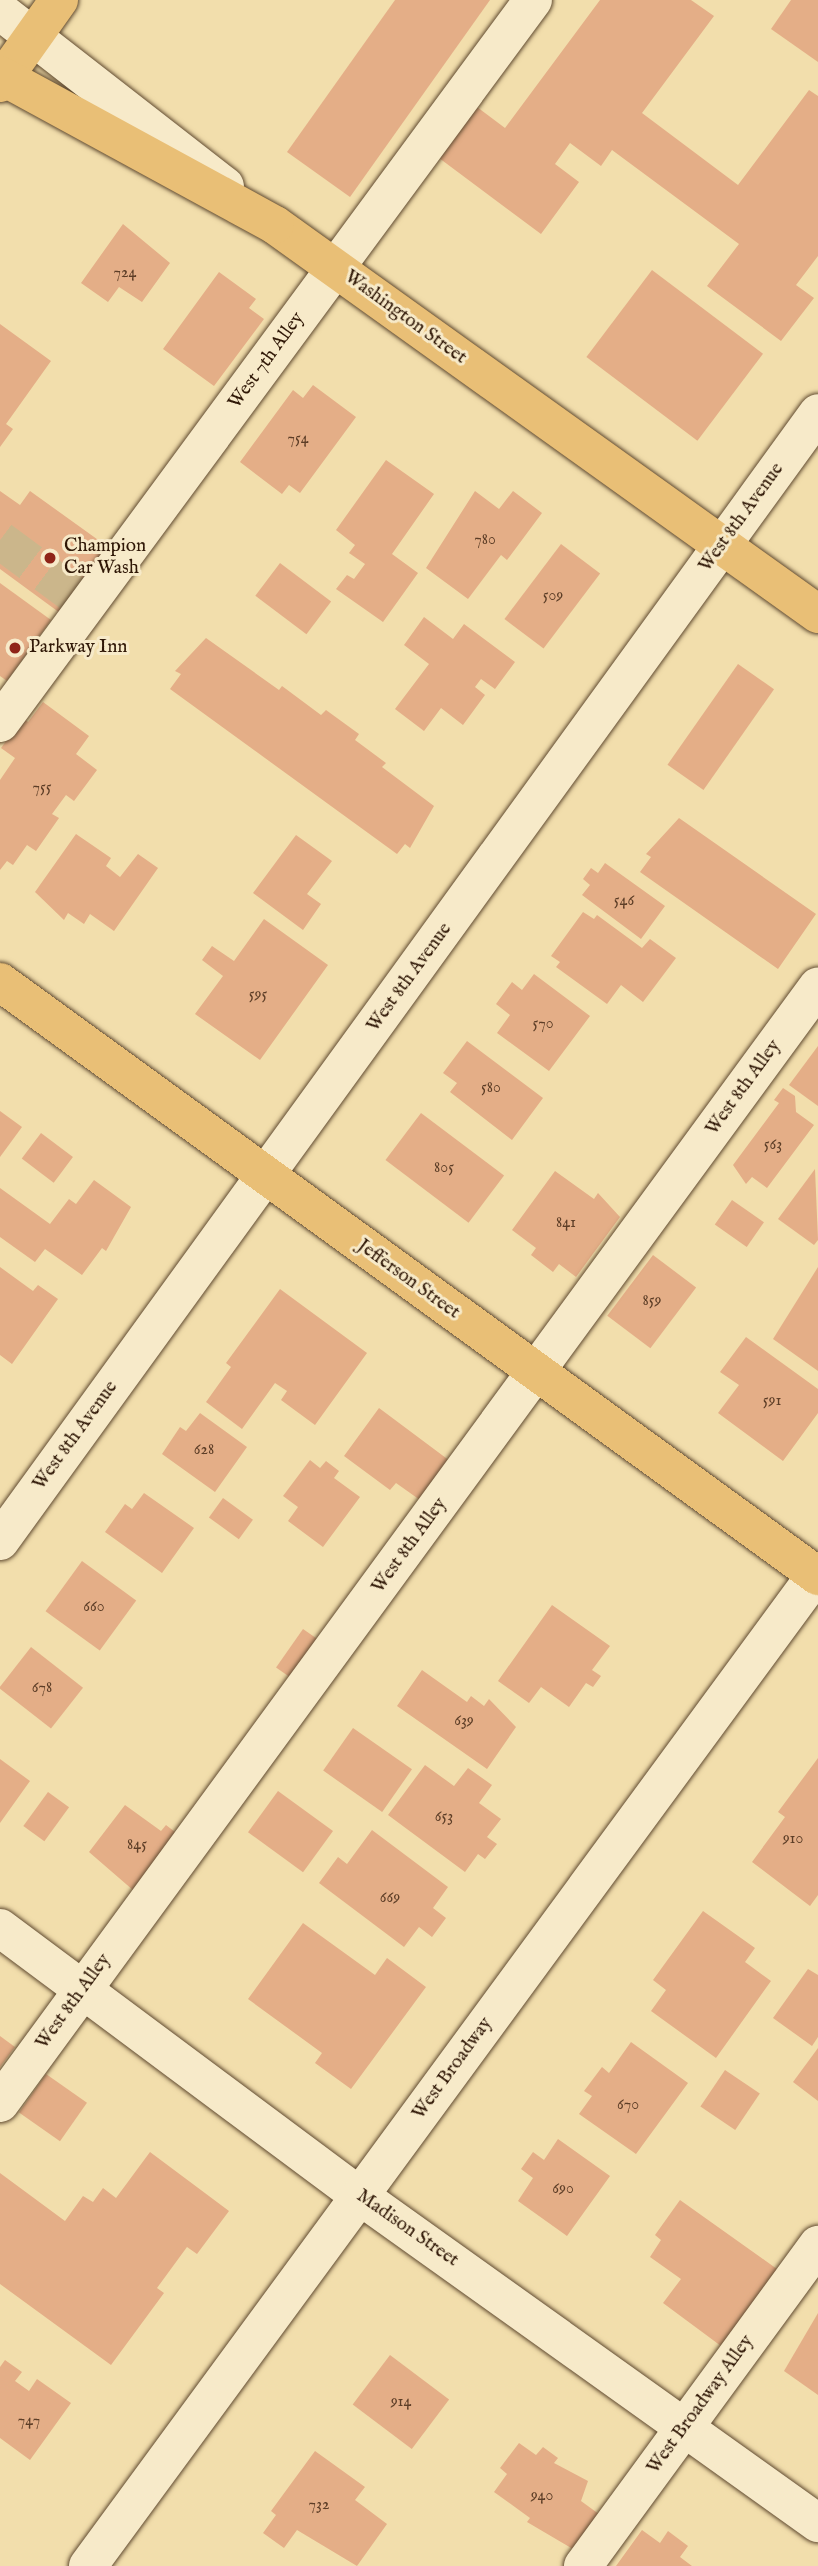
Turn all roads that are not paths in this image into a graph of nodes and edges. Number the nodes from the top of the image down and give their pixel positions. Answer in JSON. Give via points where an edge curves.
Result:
{"nodes":[{"id":1,"x":59,"y":0,"type":"edge"},
{"id":2,"x":533,"y":0,"type":"edge"},
{"id":3,"x":0,"y":11,"type":"edge"},
{"id":4,"x":34,"y":34,"type":"junction"},
{"id":5,"x":2,"y":79,"type":"edge"},
{"id":6,"x":275,"y":225,"type":"junction"},
{"id":7,"x":336,"y":268,"type":"junction"},
{"id":8,"x":818,"y":413,"type":"edge"},
{"id":9,"x":722,"y":546,"type":"junction"},
{"id":10,"x":818,"y":614,"type":"edge"},
{"id":11,"x":0,"y":723,"type":"edge"},
{"id":12,"x":0,"y":982,"type":"edge"},
{"id":13,"x":818,"y":986,"type":"edge"},
{"id":14,"x":266,"y":1176,"type":"junction"},
{"id":15,"x":537,"y":1374,"type":"junction"},
{"id":16,"x":0,"y":1541,"type":"edge"},
{"id":17,"x":817,"y":1574,"type":"edge"},
{"id":18,"x":0,"y":1928,"type":"edge"},
{"id":19,"x":84,"y":1989,"type":"junction"},
{"id":20,"x":0,"y":2104,"type":"edge"},
{"id":21,"x":360,"y":2196,"type":"junction"},
{"id":22,"x":818,"y":2245,"type":"edge"},
{"id":23,"x":686,"y":2426,"type":"junction"},
{"id":24,"x":818,"y":2523,"type":"edge"},
{"id":25,"x":88,"y":2566,"type":"edge"},
{"id":26,"x":583,"y":2566,"type":"edge"}],
"edges":[{"from":1,"to":4,"type":"main road"},
{"from":2,"to":7,"type":"street","name":"West 7th Alley"},
{"from":3,"to":4,"type":"street","name":"Washington Street"},
{"from":4,"to":5,"type":"main road"},
{"from":4,"to":6,"type":"street","name":"Washington Street"},
{"from":5,"to":6,"type":"main road"},
{"from":6,"to":7,"type":"main road","name":"Washington Street"},
{"from":7,"to":9,"type":"main road","name":"Washington Street"},
{"from":7,"to":11,"type":"street","name":"West 7th Alley","via":[[80,599]]},
{"from":8,"to":9,"type":"street","name":"West 8th Avenue"},
{"from":9,"to":10,"type":"main road","name":"Washington Street"},
{"from":9,"to":14,"type":"street","name":"West 8th Avenue"},
{"from":12,"to":14,"type":"main road","name":"Jefferson Street"},
{"from":13,"to":15,"type":"street","name":"West 8th Alley"},
{"from":14,"to":15,"type":"main road","name":"Jefferson Street"},
{"from":14,"to":16,"type":"street","name":"West 8th Avenue"},
{"from":15,"to":17,"type":"main road","name":"Jefferson Street"},
{"from":15,"to":19,"type":"street","name":"West 8th Alley"},
{"from":17,"to":21,"type":"street","name":"West Broadway"},
{"from":18,"to":19,"type":"street","name":"Madison Street"},
{"from":19,"to":20,"type":"street","name":"West 8th Alley"},
{"from":19,"to":21,"type":"street","name":"Madison Street"},
{"from":21,"to":23,"type":"street","name":"Madison Street"},
{"from":21,"to":25,"type":"street","name":"West Broadway"},
{"from":22,"to":23,"type":"street","name":"West Broadway Alley"},
{"from":23,"to":24,"type":"street","name":"Madison Street"},
{"from":23,"to":26,"type":"street","name":"West Broadway Alley"}]}
